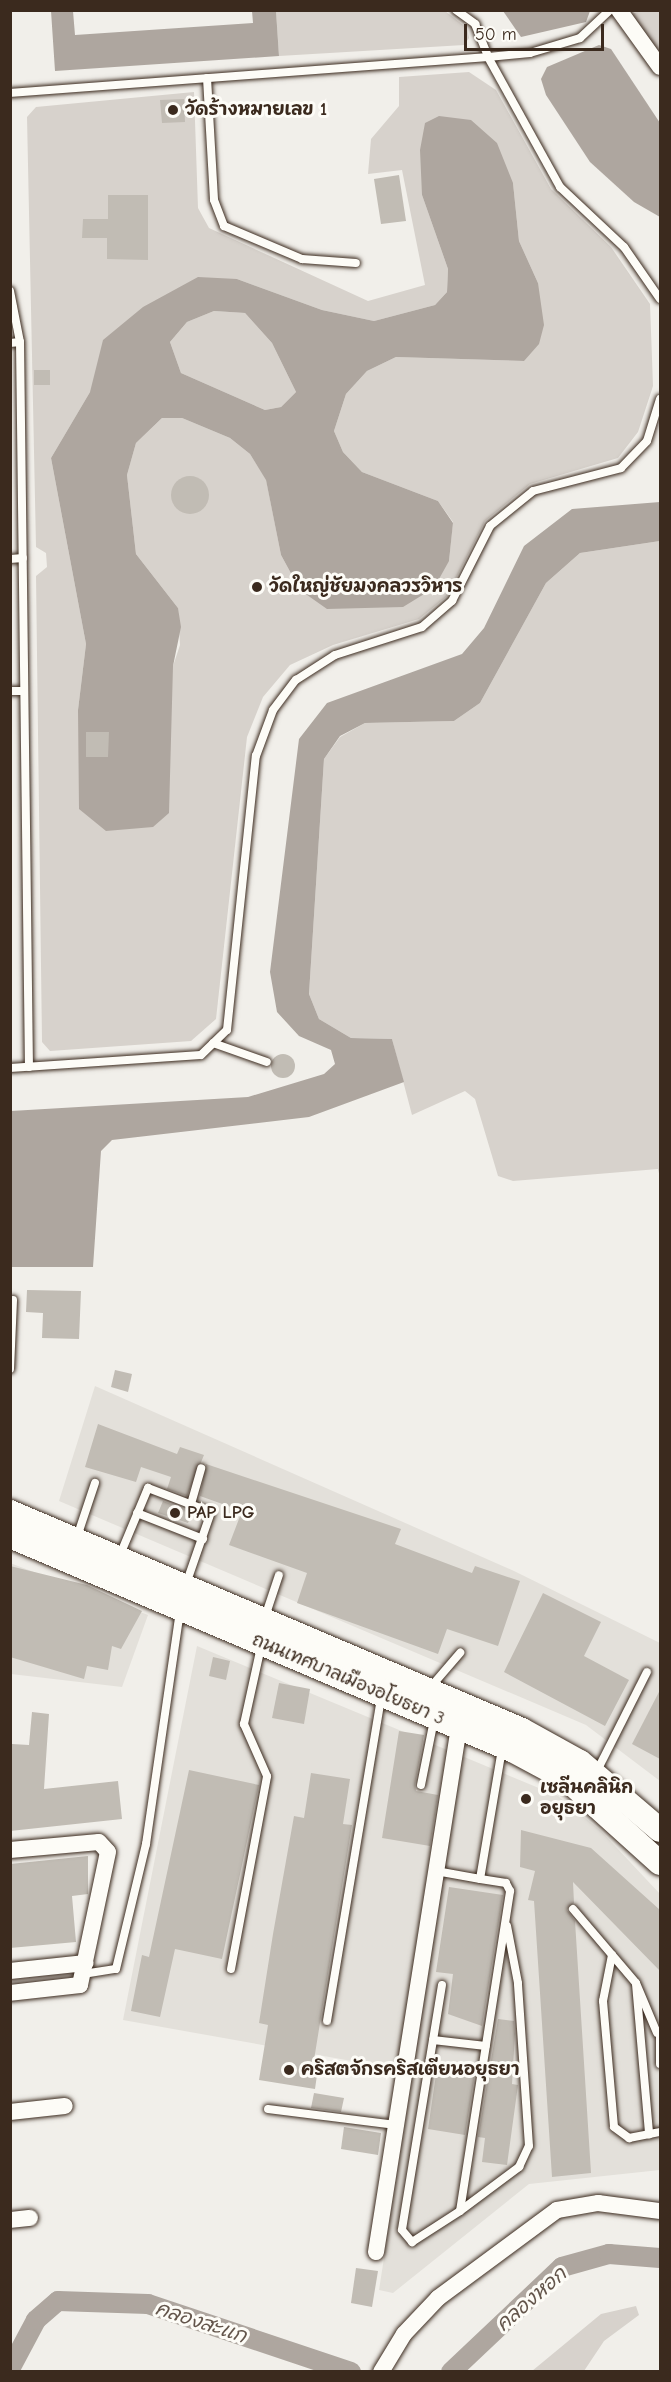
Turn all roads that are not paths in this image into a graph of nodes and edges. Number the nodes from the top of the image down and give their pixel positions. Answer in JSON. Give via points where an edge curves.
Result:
{"nodes":[{"id":1,"x":456,"y":10,"type":"edge"},
{"id":2,"x":610,"y":10,"type":"edge"},
{"id":3,"x":619,"y":10,"type":"edge"},
{"id":4,"x":488,"y":57,"type":"junction"},
{"id":5,"x":660,"y":67,"type":"edge"},
{"id":6,"x":207,"y":78,"type":"junction"},
{"id":7,"x":10,"y":93,"type":"edge"},
{"id":8,"x":356,"y":263,"type":"dead end"},
{"id":9,"x":10,"y":291,"type":"edge"},
{"id":10,"x":660,"y":299,"type":"edge"},
{"id":11,"x":14,"y":314,"type":"edge"},
{"id":12,"x":15,"y":343,"type":"edge"},
{"id":13,"x":660,"y":399,"type":"edge"},
{"id":14,"x":23,"y":558,"type":"junction"},
{"id":15,"x":10,"y":559,"type":"edge"},
{"id":16,"x":10,"y":691,"type":"edge"},
{"id":17,"x":24,"y":691,"type":"junction"},
{"id":18,"x":213,"y":1043,"type":"junction"},
{"id":19,"x":267,"y":1062,"type":"dead end"},
{"id":20,"x":29,"y":1067,"type":"junction"},
{"id":21,"x":10,"y":1068,"type":"edge"},
{"id":22,"x":13,"y":1300,"type":"dead end"},
{"id":23,"x":10,"y":1369,"type":"edge"},
{"id":24,"x":201,"y":1468,"type":"dead end"},
{"id":25,"x":95,"y":1483,"type":"dead end"},
{"id":26,"x":191,"y":1504,"type":"junction"},
{"id":27,"x":10,"y":1512,"type":"edge"},
{"id":28,"x":137,"y":1513,"type":"junction"},
{"id":29,"x":10,"y":1536,"type":"edge"},
{"id":30,"x":203,"y":1539,"type":"junction"},
{"id":31,"x":76,"y":1540,"type":"junction"},
{"id":32,"x":119,"y":1559,"type":"junction"},
{"id":33,"x":279,"y":1575,"type":"dead end"},
{"id":34,"x":174,"y":1594,"type":"junction"},
{"id":35,"x":263,"y":1632,"type":"junction"},
{"id":36,"x":460,"y":1653,"type":"dead end"},
{"id":37,"x":647,"y":1672,"type":"dead end"},
{"id":38,"x":428,"y":1691,"type":"junction"},
{"id":39,"x":381,"y":1694,"type":"junction"},
{"id":40,"x":435,"y":1717,"type":"junction"},
{"id":41,"x":459,"y":1728,"type":"junction"},
{"id":42,"x":502,"y":1746,"type":"junction"},
{"id":43,"x":595,"y":1774,"type":"junction"},
{"id":44,"x":421,"y":1785,"type":"dead end"},
{"id":45,"x":660,"y":1830,"type":"edge"},
{"id":46,"x":10,"y":1850,"type":"edge"},
{"id":47,"x":660,"y":1863,"type":"edge"},
{"id":48,"x":436,"y":1871,"type":"junction"},
{"id":49,"x":480,"y":1879,"type":"junction"},
{"id":50,"x":573,"y":1909,"type":"dead end"},
{"id":51,"x":506,"y":1919,"type":"junction"},
{"id":52,"x":612,"y":1955,"type":"junction"},
{"id":53,"x":84,"y":1968,"type":"junction"},
{"id":54,"x":231,"y":1969,"type":"dead end"},
{"id":55,"x":10,"y":1971,"type":"edge"},
{"id":56,"x":636,"y":1983,"type":"junction"},
{"id":57,"x":442,"y":1985,"type":"dead end"},
{"id":58,"x":10,"y":1993,"type":"edge"},
{"id":59,"x":327,"y":2021,"type":"dead end"},
{"id":60,"x":659,"y":2033,"type":"edge"},
{"id":61,"x":433,"y":2040,"type":"junction"},
{"id":62,"x":486,"y":2046,"type":"junction"},
{"id":63,"x":660,"y":2064,"type":"edge"},
{"id":64,"x":64,"y":2106,"type":"dead end"},
{"id":65,"x":268,"y":2109,"type":"dead end"},
{"id":66,"x":10,"y":2112,"type":"edge"},
{"id":67,"x":396,"y":2125,"type":"junction"},
{"id":68,"x":660,"y":2132,"type":"edge"},
{"id":69,"x":649,"y":2134,"type":"junction"},
{"id":70,"x":460,"y":2211,"type":"junction"},
{"id":71,"x":660,"y":2211,"type":"edge"},
{"id":72,"x":30,"y":2218,"type":"dead end"},
{"id":73,"x":10,"y":2220,"type":"edge"},
{"id":74,"x":376,"y":2252,"type":"dead end"},
{"id":75,"x":381,"y":2372,"type":"edge"}],
"edges":[{"from":1,"to":4,"type":"lane","via":[[475,24]]},
{"from":2,"to":4,"type":"lane","via":[[580,38],[530,53]]},
{"from":3,"to":5,"type":"street"},
{"from":4,"to":6,"type":"lane"},
{"from":4,"to":10,"type":"lane","via":[[560,187],[624,247]]},
{"from":6,"to":7,"type":"lane"},
{"from":6,"to":8,"type":"lane","via":[[214,200],[224,226],[302,259]]},
{"from":9,"to":11,"type":"lane"},
{"from":11,"to":12,"type":"lane"},
{"from":12,"to":14,"type":"lane"},
{"from":13,"to":18,"type":"lane","via":[[647,441],[621,468],[533,491],[490,526],[452,601],[423,627],[335,654],[296,680],[273,710],[256,756],[227,1030]]},
{"from":14,"to":15,"type":"lane"},
{"from":14,"to":17,"type":"lane"},
{"from":16,"to":17,"type":"lane"},
{"from":17,"to":20,"type":"lane"},
{"from":18,"to":19,"type":"lane"},
{"from":18,"to":20,"type":"lane","via":[[201,1055]]},
{"from":20,"to":21,"type":"lane"},
{"from":22,"to":23,"type":"lane"},
{"from":24,"to":26,"type":"lane"},
{"from":25,"to":31,"type":"lane"},
{"from":26,"to":28,"type":"lane","via":[[148,1488]]},
{"from":26,"to":30,"type":"lane","via":[[212,1514]]},
{"from":27,"to":31,"type":"street","name":"ถนนเทศบาลเมืองอโยธยา 3"},
{"from":28,"to":30,"type":"lane"},
{"from":28,"to":32,"type":"lane"},
{"from":29,"to":34,"type":"street","name":"ถนนเทศบาลเมืองอโยธยา 3"},
{"from":30,"to":34,"type":"lane"},
{"from":31,"to":32,"type":"street","name":"ถนนเทศบาลเมืองอโยธยา 3"},
{"from":32,"to":34,"type":"street","name":"ถนนเทศบาลเมืองอโยธยา 3"},
{"from":33,"to":35,"type":"lane"},
{"from":34,"to":35,"type":"street","name":"ถนนเทศบาลเมืองอโยธยา 3"},
{"from":34,"to":53,"type":"lane","via":[[146,1844],[116,1970]]},
{"from":35,"to":38,"type":"street","name":"ถนนเทศบาลเมืองอโยธยา 3"},
{"from":35,"to":39,"type":"street","name":"ถนนเทศบาลเมืองอโยธยา 3"},
{"from":35,"to":54,"type":"lane","via":[[244,1724],[267,1776]]},
{"from":36,"to":38,"type":"lane"},
{"from":37,"to":43,"type":"lane"},
{"from":38,"to":43,"type":"street","name":"ถนนเทศบาลเมืองอโยธยา 3","via":[[522,1730]]},
{"from":39,"to":40,"type":"street","name":"ถนนเทศบาลเมืองอโยธยา 3"},
{"from":39,"to":59,"type":"lane"},
{"from":40,"to":41,"type":"street","name":"ถนนเทศบาลเมืองอโยธยา 3"},
{"from":40,"to":44,"type":"lane"},
{"from":41,"to":42,"type":"street","name":"ถนนเทศบาลเมืองอโยธยา 3"},
{"from":41,"to":48,"type":"street"},
{"from":42,"to":47,"type":"street","name":"ถนนเทศบาลเมืองอโยธยา 3","via":[[568,1780]]},
{"from":42,"to":49,"type":"lane"},
{"from":43,"to":45,"type":"street","name":"ถนนเทศบาลเมืองอโยธยา 3"},
{"from":46,"to":53,"type":"street","via":[[106,1845]]},
{"from":48,"to":49,"type":"lane"},
{"from":48,"to":67,"type":"street"},
{"from":49,"to":51,"type":"lane","via":[[506,1883],[510,1891]]},
{"from":50,"to":52,"type":"lane"},
{"from":51,"to":62,"type":"lane"},
{"from":51,"to":70,"type":"lane","via":[[518,1983],[529,2146],[519,2167]]},
{"from":52,"to":56,"type":"lane"},
{"from":52,"to":69,"type":"lane","via":[[603,2001],[614,2127],[629,2138]]},
{"from":53,"to":55,"type":"street"},
{"from":53,"to":58,"type":"street","via":[[80,1985]]},
{"from":56,"to":60,"type":"lane"},
{"from":56,"to":69,"type":"lane"},
{"from":57,"to":61,"type":"lane"},
{"from":60,"to":63,"type":"lane"},
{"from":61,"to":62,"type":"lane"},
{"from":61,"to":70,"type":"lane","via":[[404,2237],[419,2241]]},
{"from":62,"to":70,"type":"lane"},
{"from":64,"to":66,"type":"street"},
{"from":65,"to":67,"type":"lane"},
{"from":67,"to":74,"type":"street"},
{"from":68,"to":69,"type":"lane"},
{"from":71,"to":75,"type":"street","via":[[598,2203],[557,2210],[438,2298],[404,2334]]},
{"from":72,"to":73,"type":"street"}]}
